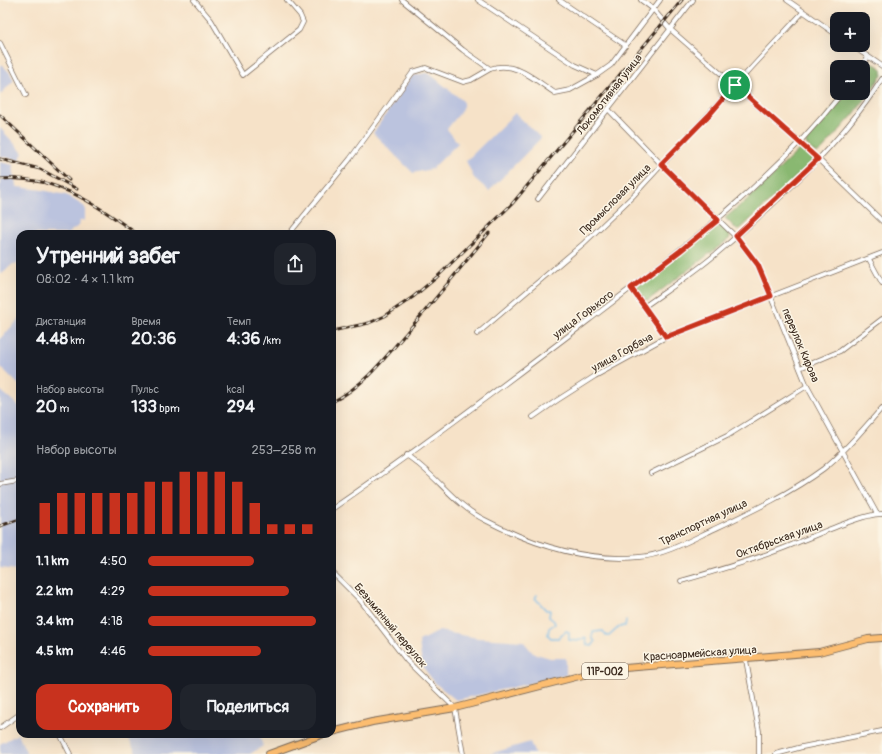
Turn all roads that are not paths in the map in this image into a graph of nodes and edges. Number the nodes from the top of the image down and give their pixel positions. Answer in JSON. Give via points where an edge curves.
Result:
{"nodes":[{"id":1,"x":194,"y":0,"type":"edge"},
{"id":2,"x":287,"y":0,"type":"edge"},
{"id":3,"x":402,"y":0,"type":"edge"},
{"id":4,"x":478,"y":0,"type":"edge"},
{"id":5,"x":559,"y":0,"type":"edge"},
{"id":6,"x":641,"y":0,"type":"edge"},
{"id":7,"x":660,"y":0,"type":"edge"},
{"id":8,"x":693,"y":0,"type":"edge"},
{"id":9,"x":787,"y":0,"type":"edge"},
{"id":10,"x":653,"y":9,"type":"junction"},
{"id":11,"x":803,"y":12,"type":"junction"},
{"id":12,"x":670,"y":29,"type":"junction"},
{"id":13,"x":830,"y":30,"type":"edge"},
{"id":14,"x":0,"y":43,"type":"edge"},
{"id":15,"x":625,"y":45,"type":"junction"},
{"id":16,"x":861,"y":52,"type":"edge"},
{"id":17,"x":868,"y":57,"type":"junction"},
{"id":18,"x":866,"y":60,"type":"edge"},
{"id":19,"x":882,"y":66,"type":"edge"},
{"id":20,"x":490,"y":69,"type":"junction"},
{"id":21,"x":597,"y":76,"type":"junction"},
{"id":22,"x":882,"y":79,"type":"edge"},
{"id":23,"x":735,"y":85,"type":"junction"},
{"id":24,"x":26,"y":95,"type":"dead end"},
{"id":25,"x":836,"y":100,"type":"edge"},
{"id":26,"x":609,"y":110,"type":"junction"},
{"id":27,"x":799,"y":143,"type":"junction"},
{"id":28,"x":818,"y":159,"type":"junction"},
{"id":29,"x":661,"y":164,"type":"junction"},
{"id":30,"x":538,"y":200,"type":"dead end"},
{"id":31,"x":718,"y":220,"type":"junction"},
{"id":32,"x":882,"y":221,"type":"edge"},
{"id":33,"x":293,"y":230,"type":"edge"},
{"id":34,"x":736,"y":236,"type":"junction"},
{"id":35,"x":882,"y":253,"type":"edge"},
{"id":36,"x":869,"y":258,"type":"junction"},
{"id":37,"x":882,"y":283,"type":"edge"},
{"id":38,"x":631,"y":288,"type":"junction"},
{"id":39,"x":771,"y":296,"type":"junction"},
{"id":40,"x":645,"y":306,"type":"junction"},
{"id":41,"x":882,"y":318,"type":"edge"},
{"id":42,"x":477,"y":334,"type":"dead end"},
{"id":43,"x":666,"y":337,"type":"junction"},
{"id":44,"x":800,"y":368,"type":"junction"},
{"id":45,"x":808,"y":386,"type":"junction"},
{"id":46,"x":882,"y":408,"type":"edge"},
{"id":47,"x":533,"y":417,"type":"dead end"},
{"id":48,"x":844,"y":451,"type":"junction"},
{"id":49,"x":406,"y":455,"type":"junction"},
{"id":50,"x":651,"y":473,"type":"dead end"},
{"id":51,"x":16,"y":481,"type":"edge"},
{"id":52,"x":0,"y":484,"type":"edge"},
{"id":53,"x":336,"y":506,"type":"edge"},
{"id":54,"x":880,"y":514,"type":"edge"},
{"id":55,"x":336,"y":576,"type":"edge"},
{"id":56,"x":681,"y":581,"type":"dead end"},
{"id":57,"x":882,"y":638,"type":"edge"},
{"id":58,"x":746,"y":660,"type":"junction"},
{"id":59,"x":455,"y":708,"type":"junction"},
{"id":60,"x":16,"y":717,"type":"edge"},
{"id":61,"x":0,"y":728,"type":"edge"},
{"id":62,"x":336,"y":731,"type":"edge"},
{"id":63,"x":882,"y":731,"type":"edge"},
{"id":64,"x":62,"y":738,"type":"edge"},
{"id":65,"x":313,"y":738,"type":"edge"},
{"id":66,"x":70,"y":754,"type":"edge"},
{"id":67,"x":269,"y":754,"type":"edge"},
{"id":68,"x":463,"y":754,"type":"edge"},
{"id":69,"x":759,"y":754,"type":"edge"},
{"id":70,"x":776,"y":754,"type":"edge"}],
"edges":[{"from":1,"to":2,"type":"street","via":[[211,20],[243,75],[299,30],[303,22]]},
{"from":3,"to":20,"type":"street","via":[[462,50]]},
{"from":4,"to":21,"type":"street","via":[[575,65]]},
{"from":5,"to":15,"type":"street"},
{"from":6,"to":10,"type":"street"},
{"from":7,"to":10,"type":"street"},
{"from":8,"to":12,"type":"street","name":"Локомотивная улица"},
{"from":9,"to":11,"type":"street"},
{"from":10,"to":12,"type":"street"},
{"from":10,"to":15,"type":"street"},
{"from":11,"to":13,"type":"street"},
{"from":11,"to":23,"type":"street","name":"Промысловая улица"},
{"from":12,"to":23,"type":"street"},
{"from":12,"to":26,"type":"street","name":"Локомотивная улица"},
{"from":14,"to":24,"type":"street"},
{"from":15,"to":21,"type":"street","via":[[611,65]]},
{"from":16,"to":17,"type":"street"},
{"from":17,"to":18,"type":"street"},
{"from":17,"to":19,"type":"street"},
{"from":20,"to":21,"type":"street","via":[[500,66],[511,67],[555,93],[570,90]]},
{"from":20,"to":33,"type":"street","via":[[463,82],[426,68],[413,72],[350,159]]},
{"from":22,"to":28,"type":"street","via":[[837,141]]},
{"from":23,"to":27,"type":"street"},
{"from":23,"to":29,"type":"street","name":"Промысловая улица"},
{"from":25,"to":27,"type":"street","name":"улица Горького"},
{"from":26,"to":29,"type":"street","name":"переулок Кирова"},
{"from":26,"to":30,"type":"street","name":"Локомотивная улица"},
{"from":27,"to":28,"type":"street"},
{"from":27,"to":31,"type":"street","name":"улица Горького","via":[[771,173]]},
{"from":28,"to":32,"type":"street"},
{"from":28,"to":34,"type":"street"},
{"from":29,"to":31,"type":"street","name":"переулок Кирова"},
{"from":29,"to":42,"type":"street","name":"Промысловая улица","via":[[634,195],[584,243]]},
{"from":31,"to":34,"type":"street","name":"переулок Кирова"},
{"from":31,"to":38,"type":"street","name":"улица Горького"},
{"from":34,"to":39,"type":"street","name":"переулок Кирова","via":[[758,265]]},
{"from":34,"to":40,"type":"street","via":[[715,255]]},
{"from":35,"to":36,"type":"street","name":"улица Горбача"},
{"from":36,"to":37,"type":"street"},
{"from":36,"to":39,"type":"street","name":"улица Горбача"},
{"from":38,"to":40,"type":"street"},
{"from":38,"to":49,"type":"street","name":"улица Горького"},
{"from":39,"to":43,"type":"street","name":"улица Горбача"},
{"from":39,"to":44,"type":"street","name":"переулок Кирова"},
{"from":40,"to":43,"type":"street"},
{"from":41,"to":44,"type":"street","via":[[840,351]]},
{"from":43,"to":47,"type":"street","name":"улица Горбача","via":[[556,400]]},
{"from":44,"to":45,"type":"street","name":"переулок Кирова"},
{"from":45,"to":48,"type":"street","name":"переулок Кирова"},
{"from":45,"to":50,"type":"street","via":[[727,436]]},
{"from":46,"to":48,"type":"street","name":"Транспортная улица"},
{"from":48,"to":49,"type":"street","name":"Транспортная улица","via":[[798,486],[673,548],[640,557],[611,558],[580,554],[545,545],[478,516]]},
{"from":48,"to":54,"type":"street","name":"переулок Кирова"},
{"from":49,"to":53,"type":"street","name":"улица Горького"},
{"from":51,"to":52,"type":"street"},
{"from":54,"to":56,"type":"street","name":"Октябрьская улица","via":[[733,566]]},
{"from":55,"to":59,"type":"street","name":"Безымянный переулок","via":[[360,600],[407,661]]},
{"from":57,"to":58,"type":"main road","name":"Красноармейская улица","number":"11Р-002","via":[[868,639],[819,652]]},
{"from":58,"to":59,"type":"main road","name":"Красноармейская улица","number":"11Р-002","via":[[625,668],[591,673]]},
{"from":58,"to":69,"type":"street","via":[[759,731]]},
{"from":59,"to":62,"type":"main road","name":"Красноармейская улица","number":"11Р-002","via":[[372,722]]},
{"from":59,"to":68,"type":"street"},
{"from":60,"to":61,"type":"street"},
{"from":63,"to":70,"type":"street"},
{"from":64,"to":66,"type":"street"},
{"from":65,"to":67,"type":"main road"}]}
